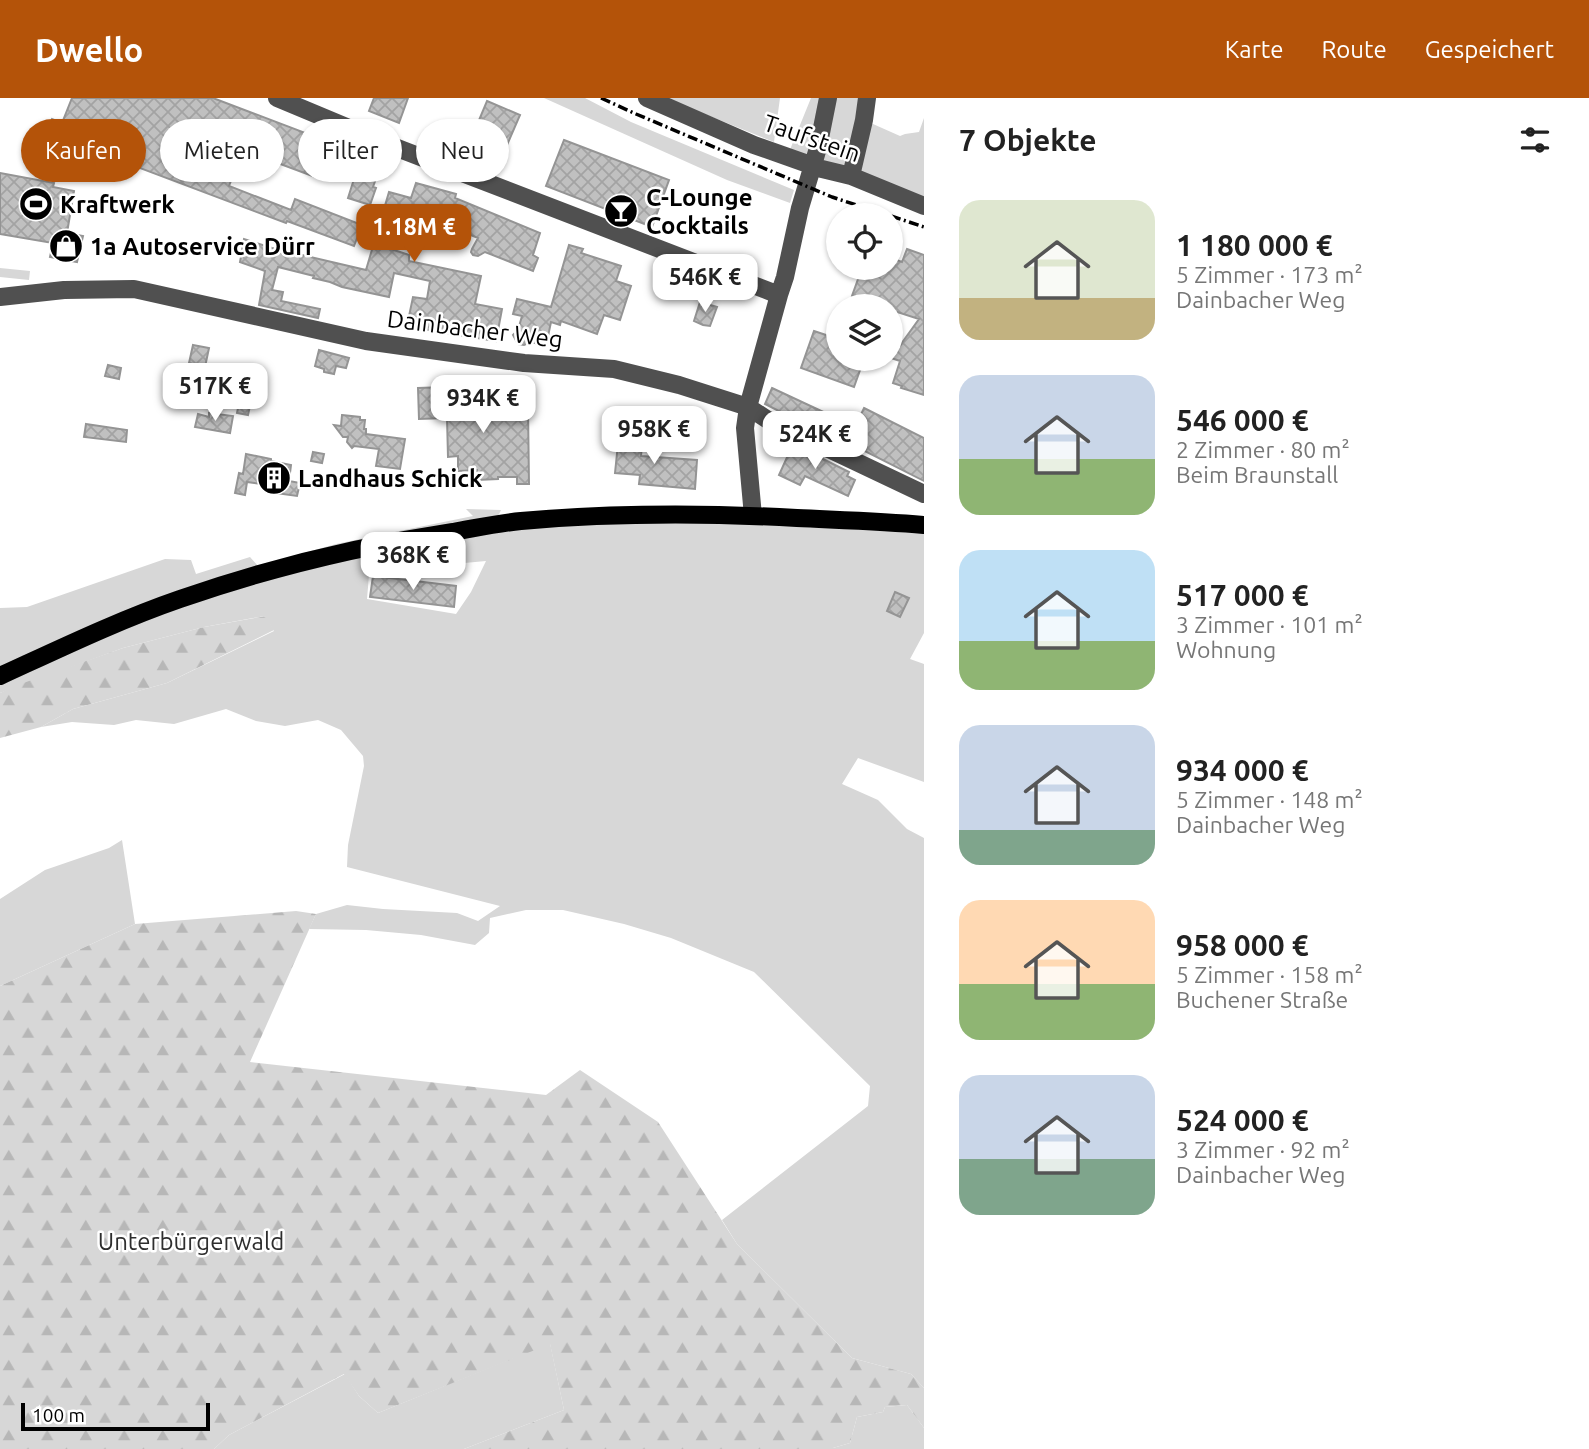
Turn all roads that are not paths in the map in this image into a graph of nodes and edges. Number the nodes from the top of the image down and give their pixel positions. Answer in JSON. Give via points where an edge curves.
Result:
{"nodes":[{"id":1,"x":277,"y":98,"type":"edge"},
{"id":2,"x":647,"y":98,"type":"edge"},
{"id":3,"x":828,"y":98,"type":"edge"},
{"id":4,"x":867,"y":98,"type":"edge"},
{"id":5,"x":851,"y":176,"type":"junction"},
{"id":6,"x":924,"y":206,"type":"edge"},
{"id":7,"x":779,"y":295,"type":"junction"},
{"id":8,"x":0,"y":297,"type":"edge"},
{"id":9,"x":748,"y":407,"type":"junction"},
{"id":10,"x":924,"y":494,"type":"edge"},
{"id":11,"x":752,"y":516,"type":"junction"},
{"id":12,"x":924,"y":526,"type":"edge"},
{"id":13,"x":0,"y":676,"type":"edge"}],
"edges":[{"from":1,"to":7,"type":"street"},
{"from":2,"to":5,"type":"street","name":"Taufstein","via":[[754,145]]},
{"from":3,"to":7,"type":"street"},
{"from":4,"to":5,"type":"street"},
{"from":5,"to":6,"type":"street","name":"Taufstein"},
{"from":7,"to":9,"type":"street"},
{"from":8,"to":9,"type":"street","name":"Dainbacher Weg","via":[[134,289],[366,341],[524,363],[614,369]]},
{"from":9,"to":10,"type":"street","name":"Dainbacher Weg"},
{"from":9,"to":11,"type":"street","via":[[745,428]]},
{"from":11,"to":12,"type":"main road"},
{"from":11,"to":13,"type":"main road","via":[[632,514],[519,522],[393,541],[198,593],[110,626]]}]}
